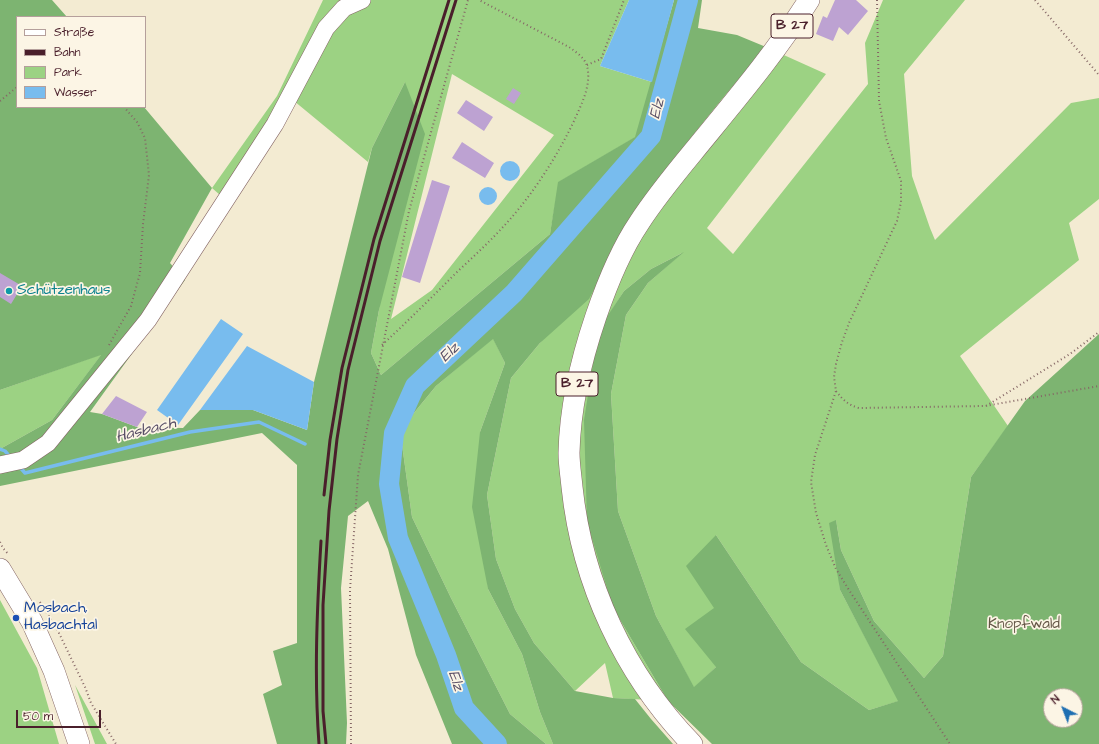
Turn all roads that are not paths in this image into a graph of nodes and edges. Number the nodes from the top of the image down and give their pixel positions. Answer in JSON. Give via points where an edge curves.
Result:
{"nodes":[{"id":1,"x":362,"y":0,"type":"edge"},
{"id":2,"x":809,"y":0,"type":"edge"},
{"id":3,"x":11,"y":463,"type":"edge"},
{"id":4,"x":0,"y":569,"type":"edge"},
{"id":5,"x":79,"y":744,"type":"edge"},
{"id":6,"x":692,"y":744,"type":"edge"}],
"edges":[{"from":1,"to":3,"type":"street","via":[[344,8],[326,28],[276,124],[148,320],[48,443]]},
{"from":2,"to":6,"type":"main road","number":"B 27","via":[[773,51],[660,193],[638,225],[617,262],[603,296],[590,332],[575,390],[569,454],[575,514],[590,573],[605,615],[625,655],[647,691]]},
{"from":4,"to":5,"type":"main road","via":[[32,622]]}]}
